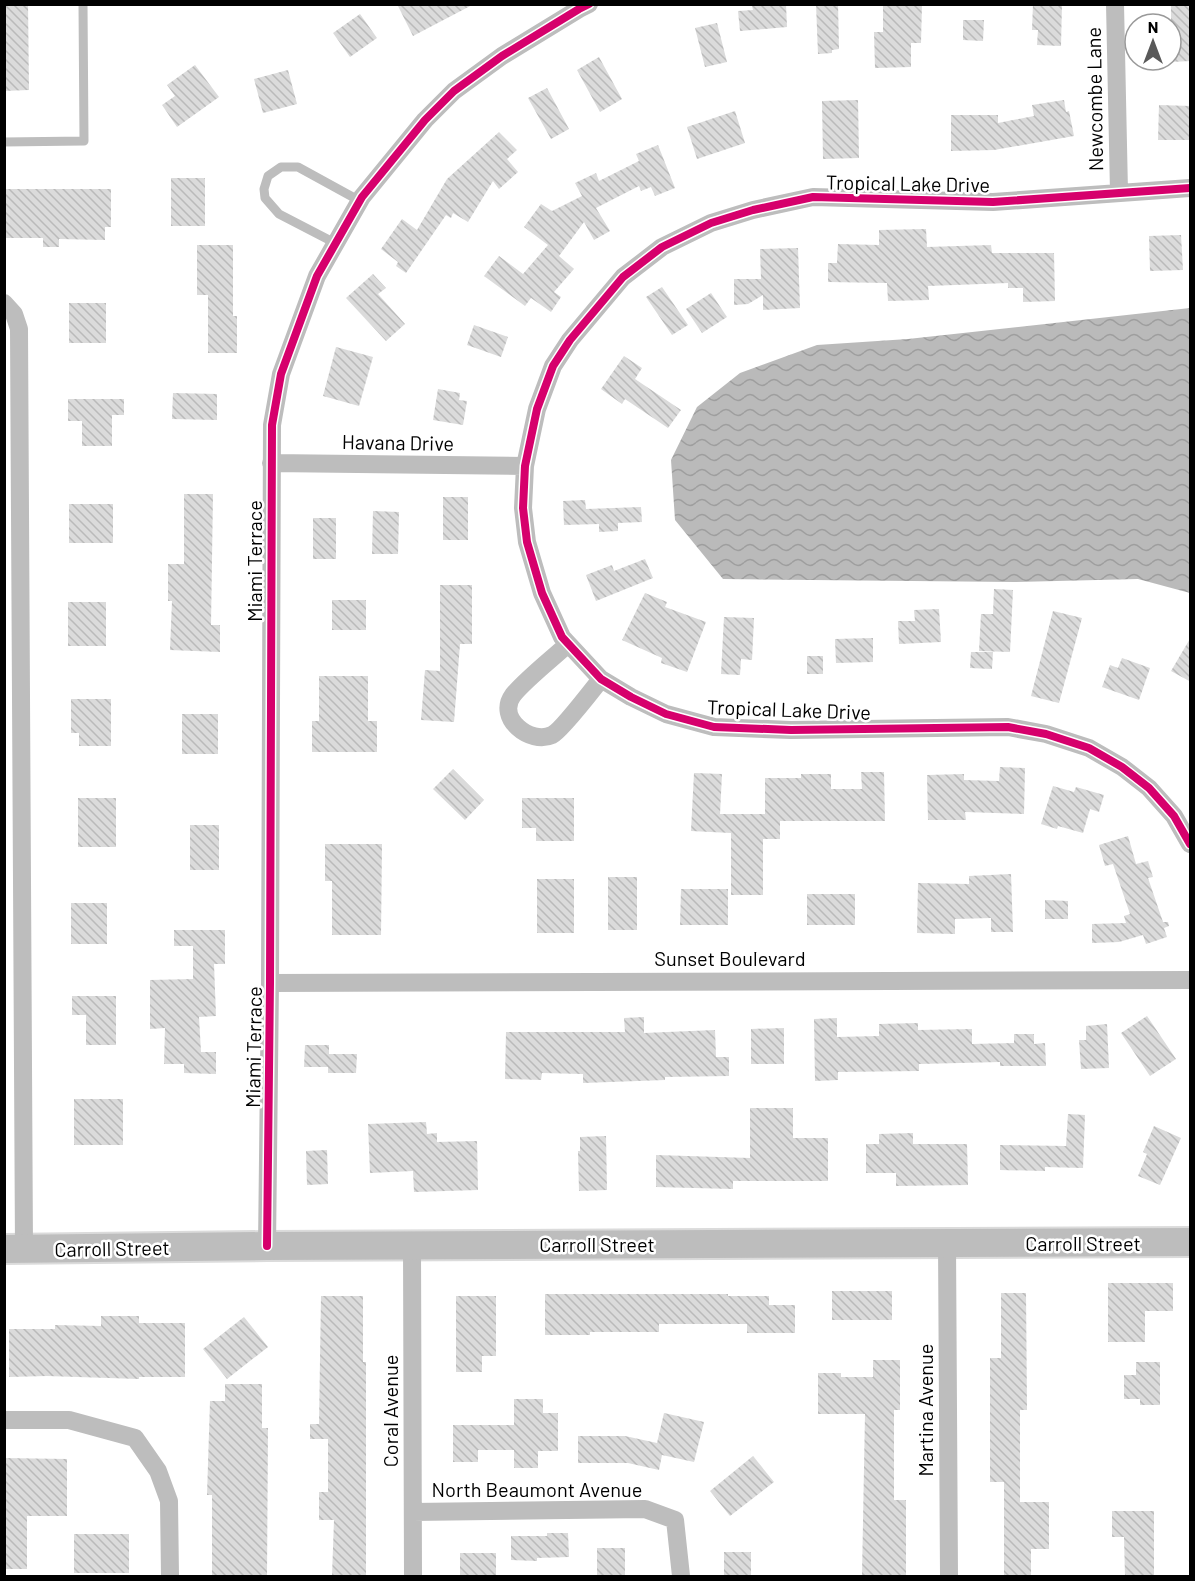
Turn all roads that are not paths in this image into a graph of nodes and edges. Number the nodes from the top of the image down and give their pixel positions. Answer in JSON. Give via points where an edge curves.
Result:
{"nodes":[{"id":1,"x":83,"y":4,"type":"edge"},
{"id":2,"x":1115,"y":4,"type":"edge"},
{"id":3,"x":582,"y":6,"type":"edge"},
{"id":4,"x":4,"y":142,"type":"edge"},
{"id":5,"x":1191,"y":188,"type":"edge"},
{"id":6,"x":1119,"y":192,"type":"junction"},
{"id":7,"x":360,"y":201,"type":"junction"},
{"id":8,"x":335,"y":243,"type":"junction"},
{"id":9,"x":4,"y":303,"type":"edge"},
{"id":10,"x":271,"y":464,"type":"junction"},
{"id":11,"x":525,"y":466,"type":"junction"},
{"id":12,"x":568,"y":644,"type":"junction"},
{"id":13,"x":602,"y":679,"type":"junction"},
{"id":14,"x":1191,"y":844,"type":"edge"},
{"id":15,"x":1191,"y":980,"type":"edge"},
{"id":16,"x":270,"y":983,"type":"junction"},
{"id":17,"x":1191,"y":1242,"type":"edge"},
{"id":18,"x":947,"y":1243,"type":"junction"},
{"id":19,"x":412,"y":1245,"type":"junction"},
{"id":20,"x":267,"y":1246,"type":"junction"},
{"id":21,"x":14,"y":1249,"type":"edge"},
{"id":22,"x":4,"y":1420,"type":"edge"},
{"id":23,"x":413,"y":1512,"type":"junction"},
{"id":24,"x":170,"y":1576,"type":"edge"},
{"id":25,"x":413,"y":1576,"type":"edge"},
{"id":26,"x":681,"y":1576,"type":"edge"},
{"id":27,"x":949,"y":1576,"type":"edge"}],
"edges":[{"from":1,"to":4,"type":"lane","via":[[84,141]]},
{"from":2,"to":6,"type":"street","name":"Newcombe Lane"},
{"from":3,"to":7,"type":"street","name":"Miami Terrace","via":[[501,56],[454,92],[425,120]]},
{"from":5,"to":6,"type":"street","name":"Tropical Lake Drive"},
{"from":6,"to":11,"type":"street","name":"Tropical Lake Drive","via":[[993,202],[813,197],[711,223],[662,247],[623,277],[570,340],[553,366],[537,409]]},
{"from":7,"to":8,"type":"street","name":"Miami Terrace"},
{"from":7,"to":8,"type":"lane","via":[[298,167],[281,167],[268,176],[265,198],[279,214]]},
{"from":8,"to":10,"type":"street","name":"Miami Terrace","via":[[317,276],[281,374],[272,425]]},
{"from":9,"to":21,"type":"street","via":[[14,314],[19,329]]},
{"from":10,"to":11,"type":"street","name":"Havana Drive"},
{"from":10,"to":16,"type":"street","name":"Miami Terrace"},
{"from":11,"to":12,"type":"street","name":"Tropical Lake Drive","via":[[523,508],[527,542],[542,593]]},
{"from":12,"to":13,"type":"street","name":"Tropical Lake Drive"},
{"from":12,"to":13,"type":"street","via":[[512,696],[509,709],[514,724],[526,735],[541,738],[554,734]]},
{"from":13,"to":14,"type":"street","name":"Tropical Lake Drive","via":[[666,714],[714,727],[1008,728],[1046,734],[1089,748],[1122,767],[1149,788],[1174,816]]},
{"from":15,"to":16,"type":"street","name":"Sunset Boulevard"},
{"from":16,"to":20,"type":"street","name":"Miami Terrace"},
{"from":17,"to":18,"type":"main road","name":"Carroll Street"},
{"from":18,"to":19,"type":"main road","name":"Carroll Street"},
{"from":18,"to":27,"type":"street","name":"Martina Avenue"},
{"from":19,"to":20,"type":"main road","name":"Carroll Street"},
{"from":19,"to":23,"type":"street","name":"Coral Avenue"},
{"from":20,"to":21,"type":"main road","name":"Carroll Street"},
{"from":22,"to":24,"type":"street","via":[[69,1420],[135,1438],[158,1471],[169,1501]]},
{"from":23,"to":25,"type":"street","name":"Coral Avenue"},
{"from":23,"to":26,"type":"street","name":"North Beaumont Avenue","via":[[645,1509],[675,1520]]}]}
